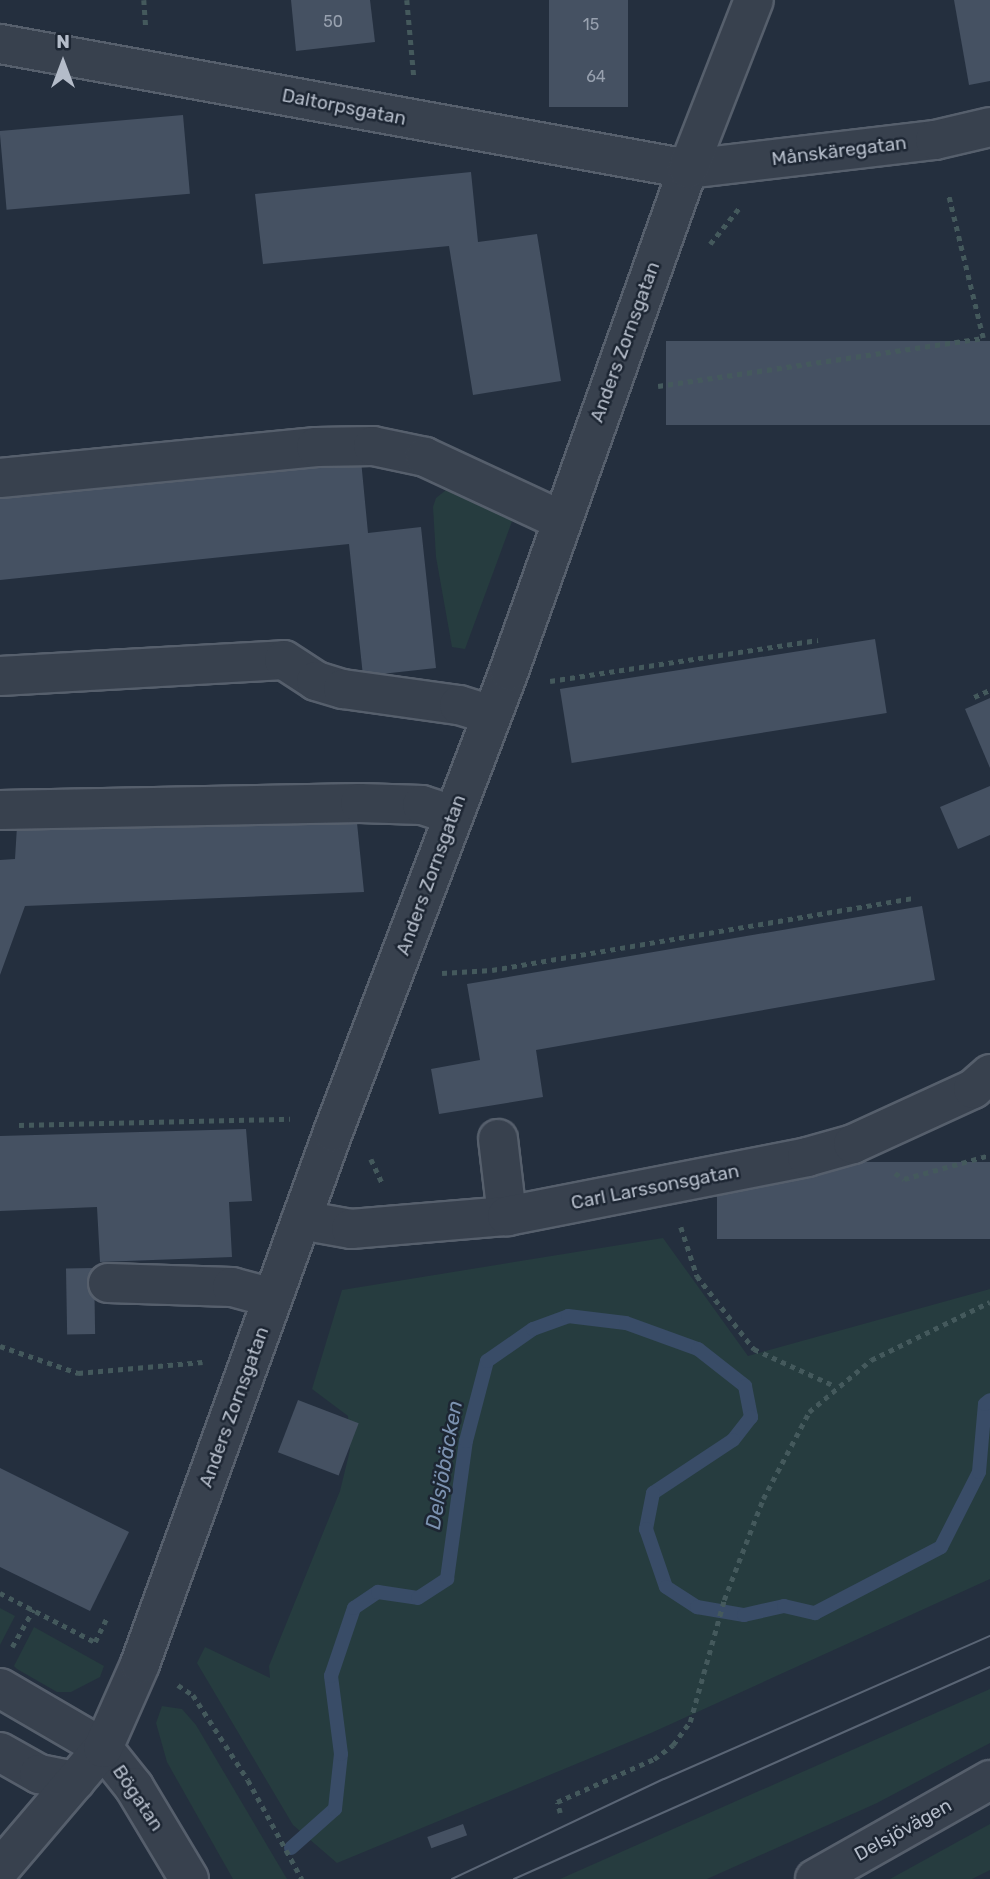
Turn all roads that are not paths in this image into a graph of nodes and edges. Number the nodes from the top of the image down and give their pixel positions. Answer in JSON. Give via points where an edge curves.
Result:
{"nodes":[{"id":1,"x":754,"y":0,"type":"edge"},
{"id":2,"x":0,"y":44,"type":"edge"},
{"id":3,"x":990,"y":127,"type":"edge"},
{"id":4,"x":688,"y":169,"type":"junction"},
{"id":5,"x":0,"y":478,"type":"edge"},
{"id":6,"x":561,"y":520,"type":"junction"},
{"id":7,"x":0,"y":676,"type":"edge"},
{"id":8,"x":491,"y":715,"type":"junction"},
{"id":9,"x":0,"y":810,"type":"edge"},
{"id":10,"x":452,"y":815,"type":"junction"},
{"id":11,"x":990,"y":1074,"type":"edge"},
{"id":12,"x":498,"y":1139,"type":"dead end"},
{"id":13,"x":507,"y":1216,"type":"junction"},
{"id":14,"x":301,"y":1220,"type":"junction"},
{"id":15,"x":108,"y":1283,"type":"dead end"},
{"id":16,"x":273,"y":1298,"type":"junction"},
{"id":17,"x":3,"y":1673,"type":"edge"},
{"id":18,"x":103,"y":1748,"type":"junction"},
{"id":19,"x":0,"y":1752,"type":"edge"},
{"id":20,"x":990,"y":1780,"type":"edge"},
{"id":21,"x":75,"y":1781,"type":"junction"},
{"id":22,"x":0,"y":1869,"type":"edge"},
{"id":23,"x":189,"y":1879,"type":"edge"},
{"id":24,"x":815,"y":1879,"type":"edge"}],
"edges":[{"from":1,"to":4,"type":"street","name":"Anders Zornsgatan"},
{"from":2,"to":4,"type":"street","name":"Daltorpsgatan"},
{"from":3,"to":4,"type":"street","name":"Månskäregatan","via":[[934,140]]},
{"from":4,"to":6,"type":"street","name":"Anders Zornsgatan"},
{"from":5,"to":6,"type":"street","via":[[316,447],[373,446],[425,457]]},
{"from":6,"to":8,"type":"street","name":"Anders Zornsgatan"},
{"from":7,"to":8,"type":"street","via":[[284,660],[316,681],[343,689],[459,705]]},
{"from":8,"to":10,"type":"street","name":"Anders Zornsgatan"},
{"from":9,"to":10,"type":"street","via":[[360,803],[422,805]]},
{"from":10,"to":14,"type":"street","name":"Anders Zornsgatan"},
{"from":11,"to":13,"type":"street","name":"Carl Larssonsgatan","via":[[973,1089],[853,1144]]},
{"from":12,"to":13,"type":"street"},
{"from":13,"to":14,"type":"street","name":"Carl Larssonsgatan","via":[[351,1229]]},
{"from":14,"to":16,"type":"street","name":"Anders Zornsgatan"},
{"from":15,"to":16,"type":"street","via":[[232,1287]]},
{"from":16,"to":18,"type":"street","name":"Anders Zornsgatan","via":[[139,1664]]},
{"from":17,"to":18,"type":"street","name":"Bögatan"},
{"from":18,"to":21,"type":"street","name":"Anders Zornsgatan"},
{"from":18,"to":23,"type":"street","name":"Bögatan","via":[[134,1787]]},
{"from":19,"to":21,"type":"street","via":[[39,1774]]},
{"from":20,"to":24,"type":"street","name":"Delsjövägen"},
{"from":21,"to":22,"type":"street","name":"Anders Zornsgatan"}]}
